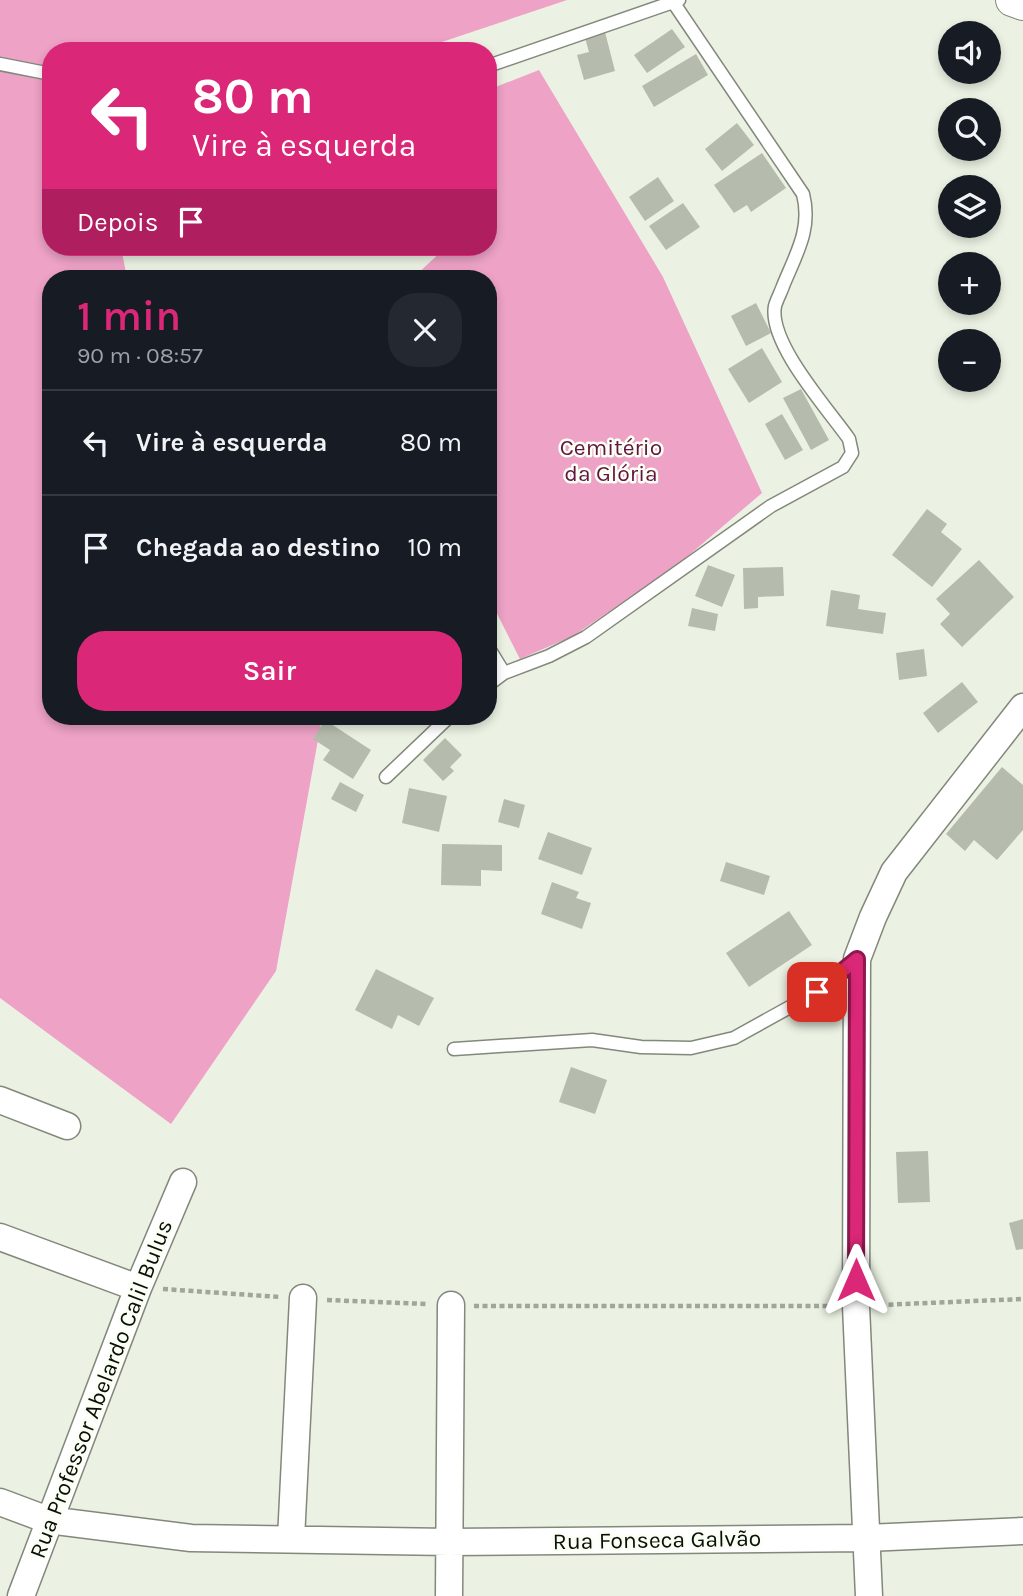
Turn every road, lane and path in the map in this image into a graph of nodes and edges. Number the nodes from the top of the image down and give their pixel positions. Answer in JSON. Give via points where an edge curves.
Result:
{"nodes":[{"id":1,"x":676,"y":1,"type":"edge"},
{"id":2,"x":497,"y":62,"type":"edge"},
{"id":3,"x":0,"y":64,"type":"edge"},
{"id":4,"x":42,"y":72,"type":"edge"},
{"id":5,"x":497,"y":662,"type":"edge"},
{"id":6,"x":504,"y":673,"type":"junction"},
{"id":7,"x":497,"y":678,"type":"edge"},
{"id":8,"x":1023,"y":707,"type":"edge"},
{"id":9,"x":441,"y":725,"type":"edge"},
{"id":10,"x":386,"y":777,"type":"dead end"},
{"id":11,"x":857,"y":959,"type":"junction"},
{"id":12,"x":454,"y":1049,"type":"dead end"},
{"id":13,"x":0,"y":1100,"type":"edge"},
{"id":14,"x":66,"y":1126,"type":"dead end"},
{"id":15,"x":183,"y":1182,"type":"dead end"},
{"id":16,"x":0,"y":1237,"type":"edge"},
{"id":17,"x":138,"y":1288,"type":"junction"},
{"id":18,"x":303,"y":1298,"type":"junction"},
{"id":19,"x":1023,"y":1299,"type":"edge"},
{"id":20,"x":451,"y":1306,"type":"junction"},
{"id":21,"x":856,"y":1307,"type":"junction"},
{"id":22,"x":0,"y":1502,"type":"edge"},
{"id":23,"x":48,"y":1520,"type":"junction"},
{"id":24,"x":1023,"y":1531,"type":"edge"},
{"id":25,"x":867,"y":1538,"type":"junction"},
{"id":26,"x":291,"y":1539,"type":"junction"},
{"id":27,"x":449,"y":1542,"type":"junction"},
{"id":28,"x":21,"y":1596,"type":"edge"},
{"id":29,"x":449,"y":1596,"type":"edge"},
{"id":30,"x":870,"y":1596,"type":"edge"}],
"edges":[{"from":1,"to":2,"type":"lane"},
{"from":1,"to":6,"type":"lane","via":[[803,194],[806,230],[775,307],[777,330],[785,351],[849,439],[852,453],[843,467],[771,506],[586,637]]},
{"from":3,"to":4,"type":"lane"},
{"from":5,"to":6,"type":"lane"},
{"from":6,"to":7,"type":"lane"},
{"from":8,"to":11,"type":"street","via":[[894,872]]},
{"from":9,"to":10,"type":"lane"},
{"from":11,"to":12,"type":"lane","via":[[817,992],[734,1038],[691,1048],[592,1041]]},
{"from":11,"to":21,"type":"street"},
{"from":13,"to":14,"type":"street"},
{"from":15,"to":17,"type":"street","name":"Rua Professor Abelardo Calil Bulus"},
{"from":16,"to":17,"type":"street"},
{"from":17,"to":18,"type":"path"},
{"from":17,"to":23,"type":"street","name":"Rua Professor Abelardo Calil Bulus"},
{"from":18,"to":20,"type":"path"},
{"from":18,"to":26,"type":"street"},
{"from":19,"to":21,"type":"path"},
{"from":20,"to":21,"type":"path"},
{"from":20,"to":27,"type":"street"},
{"from":21,"to":25,"type":"street"},
{"from":22,"to":23,"type":"street","name":"Rua Fonseca Galvão"},
{"from":23,"to":26,"type":"street","name":"Rua Fonseca Galvão","via":[[191,1538]]},
{"from":23,"to":28,"type":"street","name":"Rua Professor Abelardo Calil Bulus"},
{"from":24,"to":25,"type":"street","name":"Rua Fonseca Galvão"},
{"from":25,"to":27,"type":"street","name":"Rua Fonseca Galvão"},
{"from":25,"to":30,"type":"street"},
{"from":26,"to":27,"type":"street","name":"Rua Fonseca Galvão"},
{"from":27,"to":29,"type":"street"}]}
